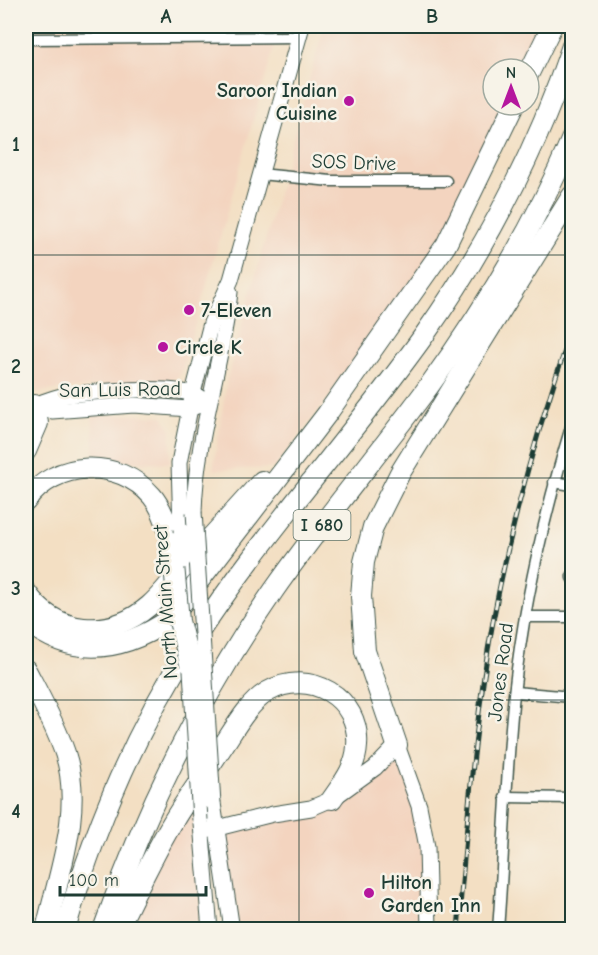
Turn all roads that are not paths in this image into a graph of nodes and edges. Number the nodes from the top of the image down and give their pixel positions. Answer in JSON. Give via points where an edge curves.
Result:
{"nodes":[{"id":1,"x":552,"y":26,"type":"edge"},
{"id":2,"x":300,"y":31,"type":"edge"},
{"id":3,"x":26,"y":39,"type":"edge"},
{"id":4,"x":573,"y":46,"type":"edge"},
{"id":5,"x":537,"y":57,"type":"edge"},
{"id":6,"x":508,"y":117,"type":"edge"},
{"id":7,"x":573,"y":138,"type":"edge"},
{"id":8,"x":260,"y":174,"type":"junction"},
{"id":9,"x":446,"y":181,"type":"dead end"},
{"id":10,"x":573,"y":196,"type":"edge"},
{"id":11,"x":231,"y":280,"type":"junction"},
{"id":12,"x":193,"y":393,"type":"junction"},
{"id":13,"x":207,"y":403,"type":"junction"},
{"id":14,"x":28,"y":409,"type":"edge"},
{"id":15,"x":189,"y":409,"type":"junction"},
{"id":16,"x":327,"y":414,"type":"junction"},
{"id":17,"x":573,"y":424,"type":"edge"},
{"id":18,"x":26,"y":451,"type":"edge"},
{"id":19,"x":554,"y":482,"type":"junction"},
{"id":20,"x":573,"y":485,"type":"edge"},
{"id":21,"x":26,"y":501,"type":"edge"},
{"id":22,"x":176,"y":535,"type":"junction"},
{"id":23,"x":26,"y":592,"type":"edge"},
{"id":24,"x":525,"y":616,"type":"junction"},
{"id":25,"x":573,"y":617,"type":"edge"},
{"id":26,"x":26,"y":621,"type":"edge"},
{"id":27,"x":190,"y":664,"type":"joint"},
{"id":28,"x":26,"y":670,"type":"edge"},
{"id":29,"x":514,"y":692,"type":"junction"},
{"id":30,"x":573,"y":697,"type":"edge"},
{"id":31,"x":397,"y":745,"type":"junction"},
{"id":32,"x":505,"y":797,"type":"junction"},
{"id":33,"x":573,"y":798,"type":"edge"},
{"id":34,"x":332,"y":799,"type":"junction"},
{"id":35,"x":201,"y":826,"type":"junction"},
{"id":36,"x":217,"y":829,"type":"junction"},
{"id":37,"x":46,"y":930,"type":"edge"},
{"id":38,"x":65,"y":930,"type":"edge"},
{"id":39,"x":103,"y":930,"type":"edge"},
{"id":40,"x":117,"y":930,"type":"edge"},
{"id":41,"x":210,"y":930,"type":"edge"},
{"id":42,"x":232,"y":930,"type":"edge"},
{"id":43,"x":429,"y":930,"type":"edge"},
{"id":44,"x":498,"y":930,"type":"edge"}],
"edges":[{"from":1,"to":5,"type":"highway"},
{"from":2,"to":3,"type":"street"},
{"from":2,"to":8,"type":"main road","name":"North Main Street"},
{"from":4,"to":38,"type":"highway","number":"I 680","via":[[532,149],[462,279],[395,375],[215,610],[168,682],[107,807]]},
{"from":6,"to":16,"type":"highway","via":[[446,245]]},
{"from":7,"to":39,"type":"highway","number":"I 680","via":[[520,243],[471,325],[285,574],[227,664],[166,778]]},
{"from":8,"to":9,"type":"street","name":"SOS Drive","via":[[331,181]]},
{"from":8,"to":11,"type":"main road","name":"North Main Street"},
{"from":10,"to":31,"type":"highway","via":[[400,473],[373,527],[361,597],[365,651]]},
{"from":11,"to":12,"type":"main road","name":"North Main Street","via":[[211,323]]},
{"from":11,"to":13,"type":"main road","name":"North Main Street","via":[[226,327]]},
{"from":12,"to":13,"type":"main road","name":"San Luis Road"},
{"from":12,"to":14,"type":"main road","name":"San Luis Road","via":[[167,389],[59,397]]},
{"from":12,"to":15,"type":"main road","name":"North Main Street"},
{"from":13,"to":15,"type":"main road","name":"San Luis Road"},
{"from":13,"to":36,"type":"main road","name":"North Main Street","bridge":true,"via":[[197,461],[194,513]]},
{"from":14,"to":15,"type":"main road","name":"San Luis Road","via":[[134,405]]},
{"from":14,"to":18,"type":"highway","via":[[38,423]]},
{"from":15,"to":22,"type":"main road","name":"North Main Street","via":[[178,474]]},
{"from":16,"to":23,"type":"highway","via":[[297,441],[148,607],[116,625],[87,630],[60,624],[36,608]]},
{"from":16,"to":26,"type":"highway","via":[[169,620],[143,637],[113,646],[84,647],[61,642]]},
{"from":17,"to":19,"type":"street","name":"Jones Road"},
{"from":19,"to":20,"type":"street"},
{"from":19,"to":24,"type":"street","name":"Jones Road"},
{"from":21,"to":22,"type":"highway","via":[[49,479],[67,471],[86,468],[117,472],[151,494]]},
{"from":22,"to":27,"type":"highway","bridge":true,"via":[[179,621]]},
{"from":24,"to":25,"type":"street"},
{"from":24,"to":29,"type":"street","name":"Jones Road"},
{"from":27,"to":35,"type":"main road","name":"North Main Street","bridge":true},
{"from":28,"to":37,"type":"highway","via":[[62,746],[71,786],[70,825]]},
{"from":29,"to":30,"type":"street"},
{"from":29,"to":32,"type":"street","name":"Jones Road"},
{"from":31,"to":34,"type":"main road","via":[[375,768]]},
{"from":31,"to":43,"type":"main road","via":[[419,806],[428,847]]},
{"from":32,"to":33,"type":"street"},
{"from":32,"to":44,"type":"street","name":"Jones Road"},
{"from":34,"to":36,"type":"main road","via":[[311,808]]},
{"from":34,"to":40,"type":"highway","via":[[351,771],[357,749],[353,715],[343,700],[308,683],[285,683],[266,692],[247,710],[167,831]]},
{"from":35,"to":36,"type":"main road"},
{"from":35,"to":41,"type":"main road","name":"North Main Street"},
{"from":36,"to":42,"type":"main road","name":"North Main Street"}]}
